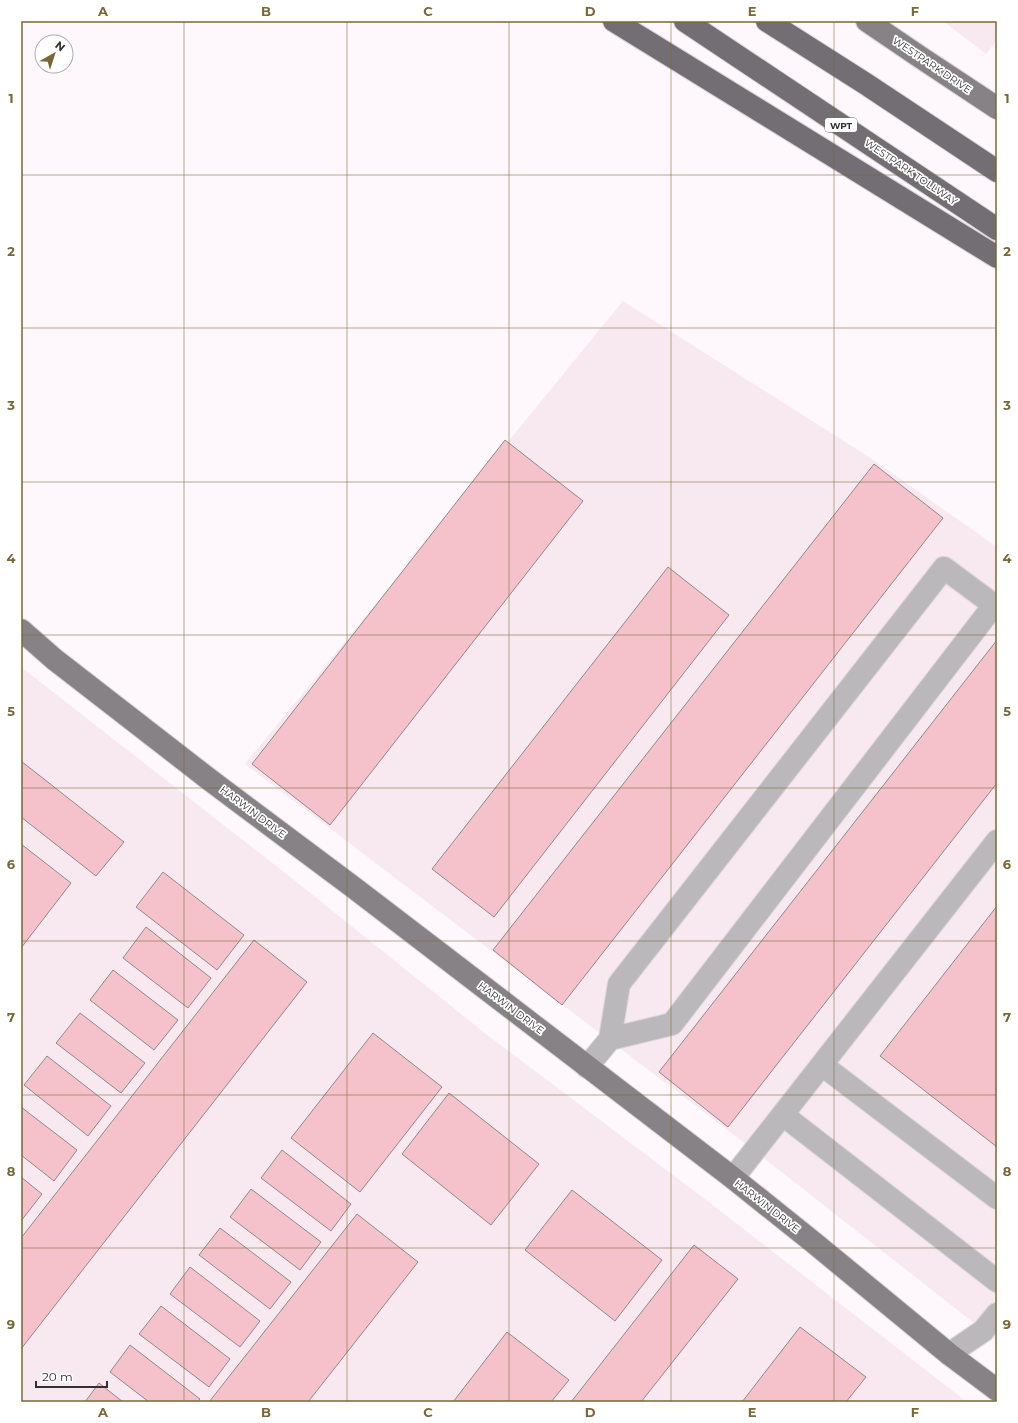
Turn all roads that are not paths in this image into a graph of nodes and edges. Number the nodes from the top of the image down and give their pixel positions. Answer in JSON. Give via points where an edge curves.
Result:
{"nodes":[{"id":1,"x":614,"y":21,"type":"edge"},
{"id":2,"x":685,"y":21,"type":"edge"},
{"id":3,"x":768,"y":21,"type":"edge"},
{"id":4,"x":867,"y":21,"type":"edge"},
{"id":5,"x":997,"y":108,"type":"edge"},
{"id":6,"x":997,"y":171,"type":"edge"},
{"id":7,"x":997,"y":230,"type":"edge"},
{"id":8,"x":997,"y":257,"type":"edge"},
{"id":9,"x":21,"y":630,"type":"edge"},
{"id":10,"x":997,"y":842,"type":"edge"},
{"id":11,"x":610,"y":1039,"type":"junction"},
{"id":12,"x":822,"y":1064,"type":"junction"},
{"id":13,"x":587,"y":1067,"type":"junction"},
{"id":14,"x":782,"y":1115,"type":"junction"},
{"id":15,"x":733,"y":1178,"type":"junction"},
{"id":16,"x":997,"y":1198,"type":"edge"},
{"id":17,"x":997,"y":1281,"type":"edge"},
{"id":18,"x":997,"y":1314,"type":"edge"},
{"id":19,"x":949,"y":1354,"type":"junction"},
{"id":20,"x":997,"y":1390,"type":"edge"}],
"edges":[{"from":1,"to":8,"type":"highway"},
{"from":2,"to":7,"type":"highway","name":"WESTPARK TOLLWAY","number":"WPT"},
{"from":3,"to":6,"type":"highway"},
{"from":4,"to":5,"type":"main road","name":"WESTPARK DRIVE"},
{"from":9,"to":13,"type":"main road","name":"HARWIN DRIVE","via":[[54,659],[210,780]]},
{"from":10,"to":12,"type":"lane"},
{"from":11,"to":11,"type":"lane","via":[[672,1024],[994,605],[944,568],[618,984]]},
{"from":11,"to":13,"type":"lane"},
{"from":12,"to":14,"type":"lane"},
{"from":12,"to":16,"type":"lane"},
{"from":13,"to":15,"type":"main road","name":"HARWIN DRIVE"},
{"from":14,"to":15,"type":"lane"},
{"from":14,"to":17,"type":"lane"},
{"from":15,"to":19,"type":"main road","name":"HARWIN DRIVE"},
{"from":18,"to":19,"type":"lane","via":[[983,1331]]},
{"from":19,"to":20,"type":"main road","name":"HARWIN DRIVE"}]}
